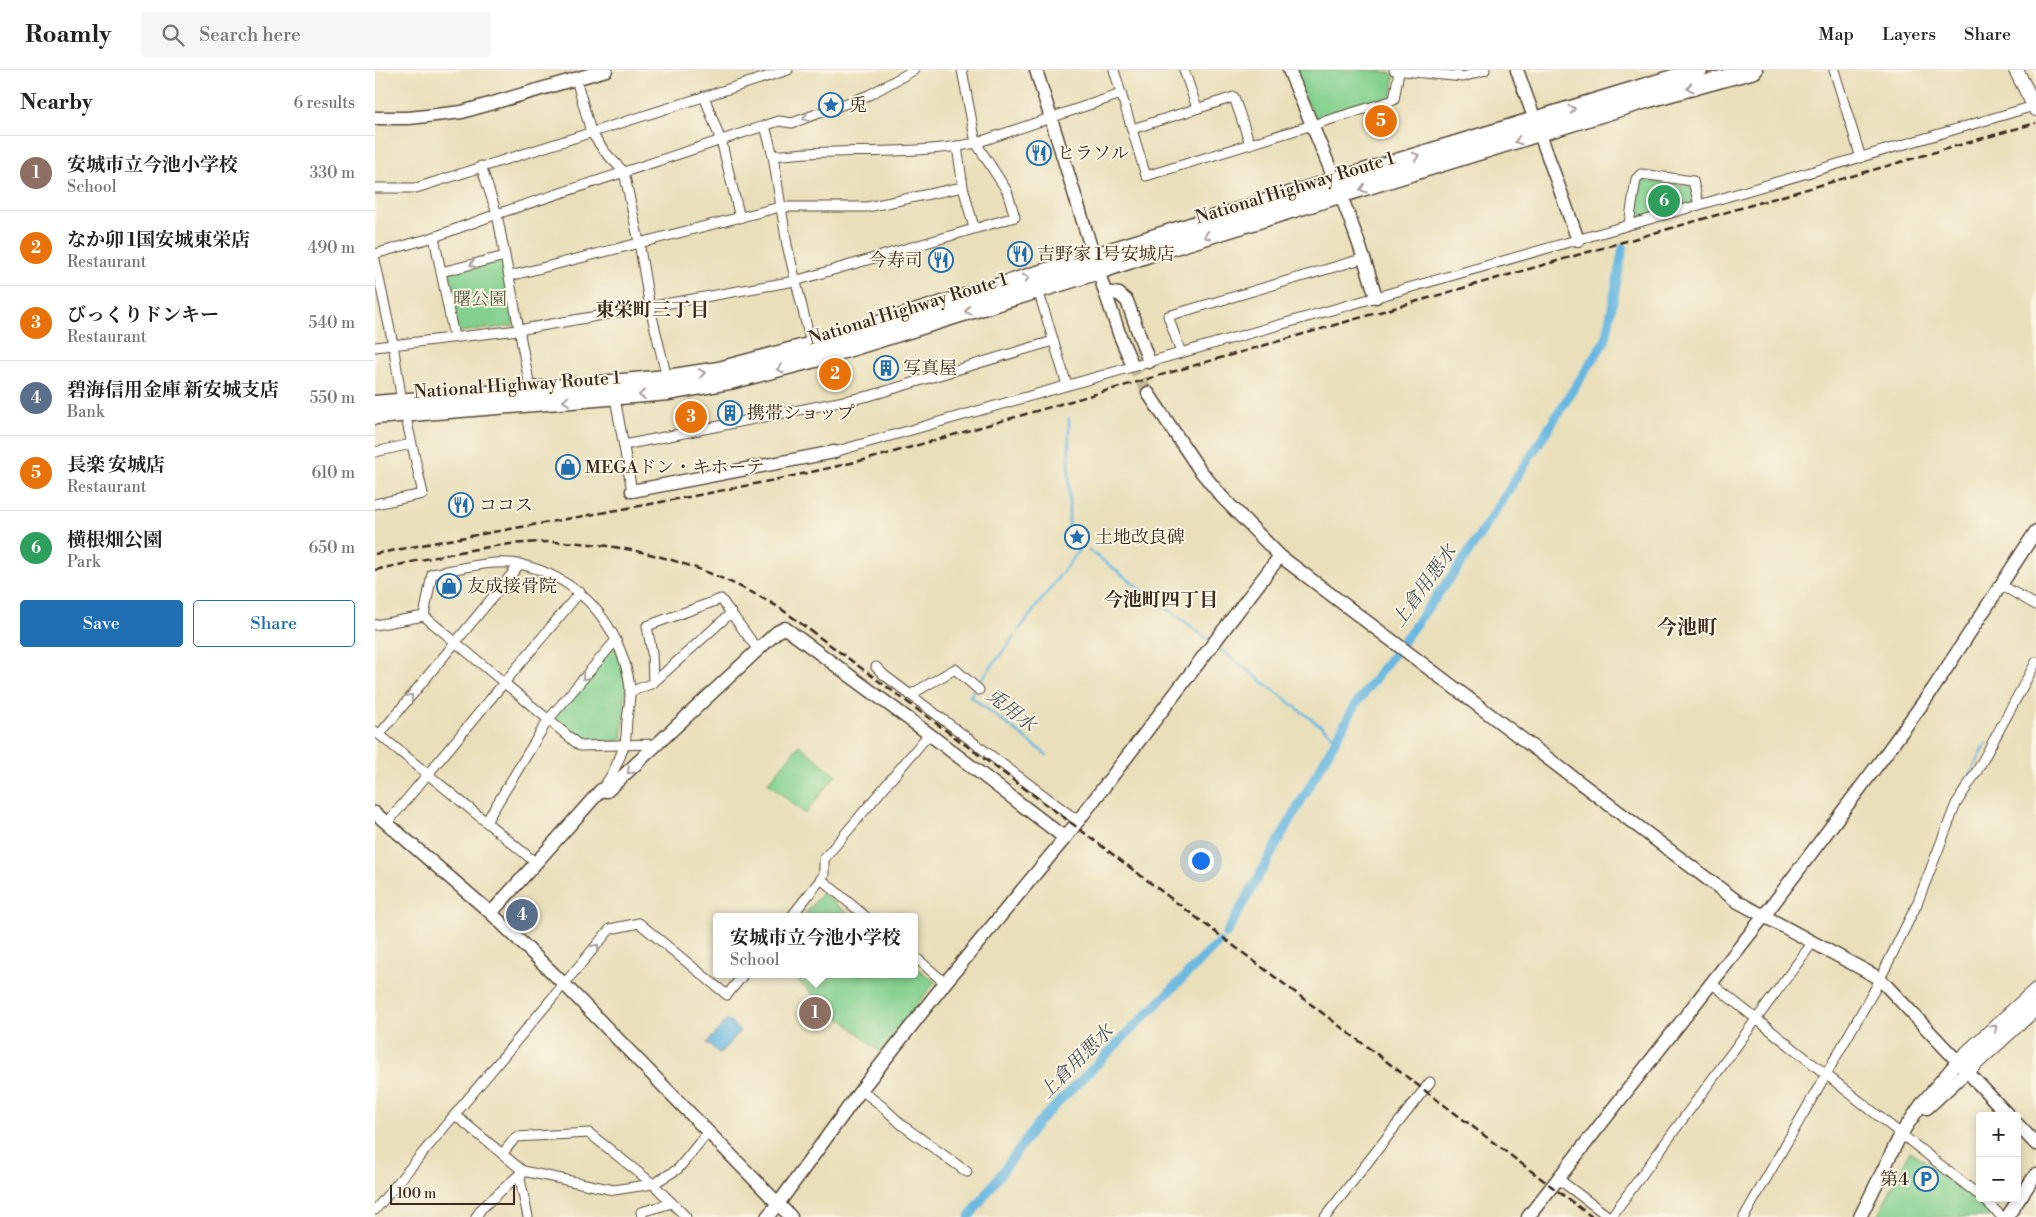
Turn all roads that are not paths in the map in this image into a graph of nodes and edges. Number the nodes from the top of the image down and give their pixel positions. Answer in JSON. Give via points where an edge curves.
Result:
{"nodes":[{"id":1,"x":607,"y":70,"type":"edge"},
{"id":2,"x":789,"y":70,"type":"edge"},
{"id":3,"x":914,"y":70,"type":"edge"},
{"id":4,"x":962,"y":70,"type":"edge"},
{"id":5,"x":1036,"y":70,"type":"edge"},
{"id":6,"x":1114,"y":70,"type":"edge"},
{"id":7,"x":1184,"y":70,"type":"edge"},
{"id":8,"x":1289,"y":70,"type":"edge"},
{"id":9,"x":1396,"y":70,"type":"edge"},
{"id":10,"x":1485,"y":70,"type":"edge"},
{"id":11,"x":1517,"y":70,"type":"edge"},
{"id":12,"x":1699,"y":70,"type":"edge"},
{"id":13,"x":1754,"y":70,"type":"edge"},
{"id":14,"x":1834,"y":70,"type":"edge"},
{"id":15,"x":2015,"y":70,"type":"edge"},
{"id":16,"x":574,"y":74,"type":"edge"},
{"id":17,"x":1121,"y":94,"type":"junction"},
{"id":18,"x":704,"y":96,"type":"junction"},
{"id":19,"x":2035,"y":107,"type":"edge"},
{"id":20,"x":1197,"y":108,"type":"junction"},
{"id":21,"x":375,"y":118,"type":"edge"},
{"id":22,"x":1052,"y":118,"type":"junction"},
{"id":23,"x":765,"y":126,"type":"junction"},
{"id":24,"x":1312,"y":126,"type":"junction"},
{"id":25,"x":1537,"y":127,"type":"junction"},
{"id":26,"x":1132,"y":129,"type":"junction"},
{"id":27,"x":591,"y":132,"type":"junction"},
{"id":28,"x":719,"y":140,"type":"junction"},
{"id":29,"x":976,"y":143,"type":"junction"},
{"id":30,"x":1250,"y":144,"type":"junction"},
{"id":31,"x":957,"y":146,"type":"junction"},
{"id":32,"x":773,"y":156,"type":"junction"},
{"id":33,"x":1861,"y":158,"type":"junction"},
{"id":34,"x":481,"y":166,"type":"junction"},
{"id":35,"x":623,"y":172,"type":"junction"},
{"id":36,"x":963,"y":187,"type":"junction"},
{"id":37,"x":375,"y":188,"type":"edge"},
{"id":38,"x":1339,"y":188,"type":"junction"},
{"id":39,"x":1699,"y":205,"type":"junction"},
{"id":40,"x":780,"y":207,"type":"junction"},
{"id":41,"x":497,"y":214,"type":"junction"},
{"id":42,"x":740,"y":218,"type":"junction"},
{"id":43,"x":1629,"y":224,"type":"junction"},
{"id":44,"x":974,"y":228,"type":"junction"},
{"id":45,"x":434,"y":237,"type":"junction"},
{"id":46,"x":1578,"y":240,"type":"junction"},
{"id":47,"x":639,"y":242,"type":"junction"},
{"id":48,"x":375,"y":254,"type":"edge"},
{"id":49,"x":505,"y":256,"type":"junction"},
{"id":50,"x":1365,"y":258,"type":"junction"},
{"id":51,"x":375,"y":260,"type":"edge"},
{"id":52,"x":1096,"y":264,"type":"junction"},
{"id":53,"x":441,"y":272,"type":"junction"},
{"id":54,"x":510,"y":276,"type":"junction"},
{"id":55,"x":795,"y":281,"type":"junction"},
{"id":56,"x":1038,"y":290,"type":"junction"},
{"id":57,"x":1105,"y":292,"type":"junction"},
{"id":58,"x":1376,"y":297,"type":"junction"},
{"id":59,"x":650,"y":308,"type":"junction"},
{"id":60,"x":518,"y":330,"type":"junction"},
{"id":61,"x":454,"y":337,"type":"junction"},
{"id":62,"x":1053,"y":341,"type":"junction"},
{"id":63,"x":393,"y":344,"type":"junction"},
{"id":64,"x":375,"y":347,"type":"edge"},
{"id":65,"x":813,"y":352,"type":"junction"},
{"id":66,"x":1181,"y":353,"type":"junction"},
{"id":67,"x":1149,"y":362,"type":"junction"},
{"id":68,"x":1132,"y":364,"type":"tunnel mouth"},
{"id":69,"x":667,"y":378,"type":"junction"},
{"id":70,"x":1067,"y":385,"type":"junction"},
{"id":71,"x":531,"y":392,"type":"junction"},
{"id":72,"x":1148,"y":393,"type":"tunnel mouth"},
{"id":73,"x":615,"y":398,"type":"junction"},
{"id":74,"x":375,"y":404,"type":"edge"},
{"id":75,"x":404,"y":408,"type":"junction"},
{"id":76,"x":375,"y":416,"type":"edge"},
{"id":77,"x":411,"y":444,"type":"junction"},
{"id":78,"x":624,"y":445,"type":"junction"},
{"id":79,"x":375,"y":452,"type":"edge"},
{"id":80,"x":834,"y":452,"type":"joint"},
{"id":81,"x":632,"y":491,"type":"joint"},
{"id":82,"x":375,"y":504,"type":"edge"},
{"id":83,"x":2036,"y":531,"type":"edge"},
{"id":84,"x":1280,"y":556,"type":"junction"},
{"id":85,"x":520,"y":564,"type":"junction"},
{"id":86,"x":2001,"y":585,"type":"junction"},
{"id":87,"x":580,"y":592,"type":"junction"},
{"id":88,"x":2036,"y":604,"type":"edge"},
{"id":89,"x":731,"y":613,"type":"junction"},
{"id":90,"x":424,"y":616,"type":"junction"},
{"id":91,"x":375,"y":625,"type":"edge"},
{"id":92,"x":616,"y":640,"type":"junction"},
{"id":93,"x":455,"y":642,"type":"junction"},
{"id":94,"x":758,"y":650,"type":"junction"},
{"id":95,"x":2036,"y":662,"type":"edge"},
{"id":96,"x":876,"y":667,"type":"dead end"},
{"id":97,"x":504,"y":682,"type":"junction"},
{"id":98,"x":653,"y":683,"type":"junction"},
{"id":99,"x":979,"y":690,"type":"dead end"},
{"id":100,"x":630,"y":692,"type":"junction"},
{"id":101,"x":910,"y":695,"type":"junction"},
{"id":102,"x":548,"y":720,"type":"junction"},
{"id":103,"x":377,"y":733,"type":"edge"},
{"id":104,"x":929,"y":734,"type":"junction"},
{"id":105,"x":655,"y":744,"type":"junction"},
{"id":106,"x":624,"y":746,"type":"junction"},
{"id":107,"x":427,"y":774,"type":"junction"},
{"id":108,"x":601,"y":790,"type":"junction"},
{"id":109,"x":375,"y":813,"type":"edge"},
{"id":110,"x":1078,"y":821,"type":"junction"},
{"id":111,"x":486,"y":822,"type":"junction"},
{"id":112,"x":387,"y":823,"type":"junction"},
{"id":113,"x":1065,"y":838,"type":"junction"},
{"id":114,"x":535,"y":862,"type":"junction"},
{"id":115,"x":821,"y":879,"type":"junction"},
{"id":116,"x":491,"y":913,"type":"junction"},
{"id":117,"x":794,"y":913,"type":"edge"},
{"id":118,"x":861,"y":913,"type":"edge"},
{"id":119,"x":1764,"y":916,"type":"junction"},
{"id":120,"x":1813,"y":942,"type":"junction"},
{"id":121,"x":918,"y":959,"type":"edge"},
{"id":122,"x":741,"y":978,"type":"edge"},
{"id":123,"x":1879,"y":978,"type":"junction"},
{"id":124,"x":945,"y":983,"type":"junction"},
{"id":125,"x":1711,"y":983,"type":"junction"},
{"id":126,"x":565,"y":985,"type":"junction"},
{"id":127,"x":2036,"y":990,"type":"edge"},
{"id":128,"x":2036,"y":1008,"type":"edge"},
{"id":129,"x":1757,"y":1019,"type":"junction"},
{"id":130,"x":1963,"y":1066,"type":"junction"},
{"id":131,"x":1825,"y":1074,"type":"junction"},
{"id":132,"x":1429,"y":1082,"type":"dead end"},
{"id":133,"x":861,"y":1090,"type":"junction"},
{"id":134,"x":2005,"y":1112,"type":"edge"},
{"id":135,"x":455,"y":1115,"type":"junction"},
{"id":136,"x":2021,"y":1128,"type":"edge"},
{"id":137,"x":708,"y":1132,"type":"junction"},
{"id":138,"x":1903,"y":1135,"type":"junction"},
{"id":139,"x":2036,"y":1144,"type":"edge"},
{"id":140,"x":502,"y":1154,"type":"junction"},
{"id":141,"x":523,"y":1171,"type":"junction"},
{"id":142,"x":967,"y":1172,"type":"dead end"},
{"id":143,"x":2036,"y":1174,"type":"edge"},
{"id":144,"x":1557,"y":1178,"type":"junction"},
{"id":145,"x":653,"y":1184,"type":"junction"},
{"id":146,"x":1976,"y":1193,"type":"edge"},
{"id":147,"x":1987,"y":1202,"type":"edge"},
{"id":148,"x":672,"y":1203,"type":"junction"},
{"id":149,"x":778,"y":1204,"type":"junction"},
{"id":150,"x":375,"y":1210,"type":"edge"},
{"id":151,"x":2002,"y":1216,"type":"edge"},
{"id":152,"x":476,"y":1217,"type":"edge"},
{"id":153,"x":528,"y":1217,"type":"edge"},
{"id":154,"x":642,"y":1217,"type":"edge"},
{"id":155,"x":686,"y":1217,"type":"edge"},
{"id":156,"x":767,"y":1217,"type":"edge"},
{"id":157,"x":791,"y":1217,"type":"edge"},
{"id":158,"x":1325,"y":1217,"type":"edge"},
{"id":159,"x":1527,"y":1217,"type":"edge"},
{"id":160,"x":1610,"y":1217,"type":"edge"},
{"id":161,"x":1745,"y":1217,"type":"edge"},
{"id":162,"x":1860,"y":1217,"type":"edge"}],
"edges":[{"from":1,"to":16,"type":"street"},
{"from":2,"to":18,"type":"street"},
{"from":3,"to":23,"type":"street","one_way":true,"via":[[869,95],[792,123],[779,121]]},
{"from":4,"to":29,"type":"street"},
{"from":5,"to":22,"type":"street"},
{"from":6,"to":17,"type":"street"},
{"from":7,"to":20,"type":"street"},
{"from":8,"to":24,"type":"street"},
{"from":9,"to":10,"type":"street","via":[[1463,77]]},
{"from":9,"to":24,"type":"street","via":[[1394,100]]},
{"from":11,"to":25,"type":"street"},
{"from":25,"to":12,"type":"highway","name":"National Highway Route 1","one_way":true},
{"from":13,"to":25,"type":"highway","name":"National Highway Route 1","one_way":true},
{"from":14,"to":33,"type":"street"},
{"from":15,"to":19,"type":"main road"},
{"from":16,"to":21,"type":"street","via":[[462,112]]},
{"from":16,"to":27,"type":"street"},
{"from":17,"to":22,"type":"street"},
{"from":17,"to":26,"type":"street"},
{"from":18,"to":27,"type":"street"},
{"from":18,"to":28,"type":"street"},
{"from":19,"to":33,"type":"street"},
{"from":20,"to":26,"type":"street"},
{"from":20,"to":30,"type":"street","via":[[1234,97]]},
{"from":22,"to":29,"type":"street"},
{"from":22,"to":52,"type":"street"},
{"from":23,"to":28,"type":"street"},
{"from":23,"to":32,"type":"street"},
{"from":24,"to":30,"type":"street"},
{"from":24,"to":38,"type":"street"},
{"from":25,"to":38,"type":"highway","name":"National Highway Route 1"},
{"from":25,"to":46,"type":"street"},
{"from":26,"to":30,"type":"street","via":[[1146,176]]},
{"from":27,"to":34,"type":"street"},
{"from":27,"to":35,"type":"street"},
{"from":28,"to":35,"type":"street"},
{"from":28,"to":42,"type":"street"},
{"from":29,"to":31,"type":"street"},
{"from":29,"to":44,"type":"street","via":[[1007,190],[1015,217]]},
{"from":31,"to":32,"type":"street"},
{"from":31,"to":36,"type":"street"},
{"from":32,"to":40,"type":"street"},
{"from":33,"to":39,"type":"street"},
{"from":34,"to":37,"type":"street","via":[[416,188]]},
{"from":34,"to":41,"type":"street"},
{"from":35,"to":41,"type":"street"},
{"from":35,"to":47,"type":"street"},
{"from":36,"to":40,"type":"street","via":[[867,207]]},
{"from":36,"to":44,"type":"street"},
{"from":38,"to":50,"type":"street"},
{"from":38,"to":52,"type":"highway","name":"National Highway Route 1","via":[[1149,254]]},
{"from":39,"to":43,"type":"street"},
{"from":39,"to":43,"type":"street","via":[[1693,181],[1641,174],[1636,179]]},
{"from":40,"to":42,"type":"street"},
{"from":40,"to":55,"type":"street"},
{"from":41,"to":45,"type":"street"},
{"from":41,"to":49,"type":"street"},
{"from":42,"to":47,"type":"street"},
{"from":43,"to":46,"type":"street"},
{"from":44,"to":55,"type":"street"},
{"from":45,"to":48,"type":"street"},
{"from":45,"to":53,"type":"street"},
{"from":46,"to":58,"type":"street"},
{"from":47,"to":54,"type":"street"},
{"from":47,"to":59,"type":"street"},
{"from":49,"to":53,"type":"street","one_way":true},
{"from":49,"to":54,"type":"street"},
{"from":50,"to":58,"type":"street"},
{"from":50,"to":66,"type":"street","via":[[1168,316]]},
{"from":51,"to":63,"type":"street"},
{"from":52,"to":56,"type":"highway","name":"National Highway Route 1"},
{"from":52,"to":57,"type":"street"},
{"from":65,"to":52,"type":"highway","name":"National Highway Route 1","one_way":true},
{"from":53,"to":61,"type":"street"},
{"from":54,"to":60,"type":"street"},
{"from":55,"to":59,"type":"street"},
{"from":55,"to":65,"type":"street"},
{"from":56,"to":62,"type":"street"},
{"from":56,"to":65,"type":"highway","name":"National Highway Route 1","one_way":true},
{"from":57,"to":67,"type":"street","via":[[1119,294],[1127,301]]},
{"from":57,"to":68,"type":"street"},
{"from":58,"to":66,"type":"street"},
{"from":59,"to":60,"type":"street"},
{"from":59,"to":69,"type":"street"},
{"from":60,"to":61,"type":"street"},
{"from":60,"to":71,"type":"street"},
{"from":61,"to":63,"type":"street"},
{"from":62,"to":70,"type":"street"},
{"from":62,"to":78,"type":"street","via":[[869,396]]},
{"from":63,"to":64,"type":"street"},
{"from":63,"to":75,"type":"street"},
{"from":69,"to":65,"type":"highway","name":"National Highway Route 1","one_way":true},
{"from":65,"to":73,"type":"highway","name":"National Highway Route 1","one_way":true,"via":[[765,373],[700,387]]},
{"from":66,"to":67,"type":"street"},
{"from":67,"to":70,"type":"street"},
{"from":69,"to":71,"type":"highway","name":"National Highway Route 1"},
{"from":70,"to":80,"type":"street"},
{"from":71,"to":75,"type":"highway","name":"National Highway Route 1"},
{"from":72,"to":84,"type":"street","via":[[1204,476]]},
{"from":73,"to":75,"type":"highway","name":"National Highway Route 1","one_way":true},
{"from":73,"to":78,"type":"street"},
{"from":74,"to":75,"type":"highway","name":"National Highway Route 1"},
{"from":75,"to":76,"type":"highway","name":"National Highway Route 1"},
{"from":75,"to":77,"type":"street"},
{"from":77,"to":79,"type":"street"},
{"from":77,"to":82,"type":"street","via":[[423,494]]},
{"from":78,"to":81,"type":"street"},
{"from":80,"to":81,"type":"street"},
{"from":83,"to":86,"type":"street"},
{"from":84,"to":110,"type":"street"},
{"from":84,"to":119,"type":"street","via":[[1653,839],[1738,902]]},
{"from":85,"to":87,"type":"street","via":[[550,574]]},
{"from":85,"to":90,"type":"street","via":[[475,566],[432,574]]},
{"from":85,"to":93,"type":"street"},
{"from":86,"to":88,"type":"street"},
{"from":86,"to":119,"type":"street","via":[[1933,689]]},
{"from":87,"to":92,"type":"street","via":[[601,614]]},
{"from":87,"to":97,"type":"street"},
{"from":89,"to":94,"type":"street"},
{"from":89,"to":98,"type":"street"},
{"from":89,"to":98,"type":"street","via":[[721,599],[647,626]]},
{"from":90,"to":91,"type":"street"},
{"from":90,"to":93,"type":"street"},
{"from":92,"to":100,"type":"street"},
{"from":92,"to":102,"type":"street","one_way":true},
{"from":93,"to":97,"type":"street"},
{"from":103,"to":93,"type":"street","one_way":true},
{"from":94,"to":104,"type":"street","via":[[785,628]]},
{"from":94,"to":105,"type":"street"},
{"from":95,"to":123,"type":"street","via":[[1956,804],[1917,904]]},
{"from":96,"to":101,"type":"street"},
{"from":97,"to":102,"type":"street"},
{"from":97,"to":107,"type":"street"},
{"from":98,"to":100,"type":"street"},
{"from":99,"to":101,"type":"street","via":[[955,669]]},
{"from":100,"to":106,"type":"street"},
{"from":101,"to":110,"type":"street"},
{"from":102,"to":106,"type":"street","via":[[580,746]]},
{"from":102,"to":111,"type":"street"},
{"from":103,"to":107,"type":"street"},
{"from":104,"to":113,"type":"street"},
{"from":104,"to":115,"type":"street","via":[[824,859]]},
{"from":105,"to":106,"type":"street"},
{"from":105,"to":108,"type":"street","one_way":true,"via":[[607,791]]},
{"from":106,"to":108,"type":"street"},
{"from":107,"to":111,"type":"street"},
{"from":107,"to":112,"type":"street"},
{"from":108,"to":114,"type":"street"},
{"from":109,"to":112,"type":"street"},
{"from":110,"to":113,"type":"street"},
{"from":111,"to":114,"type":"street"},
{"from":112,"to":116,"type":"street"},
{"from":113,"to":124,"type":"street"},
{"from":114,"to":116,"type":"street"},
{"from":115,"to":117,"type":"street"},
{"from":115,"to":118,"type":"street"},
{"from":116,"to":126,"type":"street"},
{"from":119,"to":120,"type":"street"},
{"from":119,"to":125,"type":"street"},
{"from":120,"to":123,"type":"street"},
{"from":120,"to":129,"type":"street"},
{"from":121,"to":124,"type":"street"},
{"from":126,"to":122,"type":"street","one_way":true,"via":[[610,929],[639,923],[727,996]]},
{"from":123,"to":130,"type":"street"},
{"from":123,"to":131,"type":"street"},
{"from":124,"to":133,"type":"street"},
{"from":125,"to":129,"type":"street"},
{"from":125,"to":144,"type":"street"},
{"from":126,"to":135,"type":"street"},
{"from":126,"to":137,"type":"street"},
{"from":130,"to":127,"type":"main road","one_way":true},
{"from":128,"to":130,"type":"main road"},
{"from":129,"to":131,"type":"street"},
{"from":129,"to":160,"type":"street"},
{"from":130,"to":134,"type":"street"},
{"from":130,"to":138,"type":"street"},
{"from":131,"to":138,"type":"street"},
{"from":131,"to":161,"type":"street"},
{"from":132,"to":158,"type":"street"},
{"from":133,"to":142,"type":"street"},
{"from":133,"to":149,"type":"street"},
{"from":135,"to":140,"type":"street"},
{"from":135,"to":150,"type":"street"},
{"from":136,"to":139,"type":"street"},
{"from":137,"to":145,"type":"street","via":[[678,1168]]},
{"from":137,"to":149,"type":"street"},
{"from":138,"to":146,"type":"street"},
{"from":138,"to":162,"type":"street"},
{"from":140,"to":141,"type":"street"},
{"from":140,"to":145,"type":"street","via":[[516,1137],[589,1133]]},
{"from":141,"to":145,"type":"street","via":[[614,1190]]},
{"from":141,"to":152,"type":"street"},
{"from":141,"to":153,"type":"street","via":[[520,1180]]},
{"from":143,"to":151,"type":"street"},
{"from":144,"to":159,"type":"street"},
{"from":144,"to":160,"type":"street"},
{"from":145,"to":148,"type":"street"},
{"from":147,"to":151,"type":"street"},
{"from":148,"to":154,"type":"street","via":[[641,1212]]},
{"from":148,"to":155,"type":"street"},
{"from":149,"to":156,"type":"street"},
{"from":149,"to":157,"type":"street"}]}
